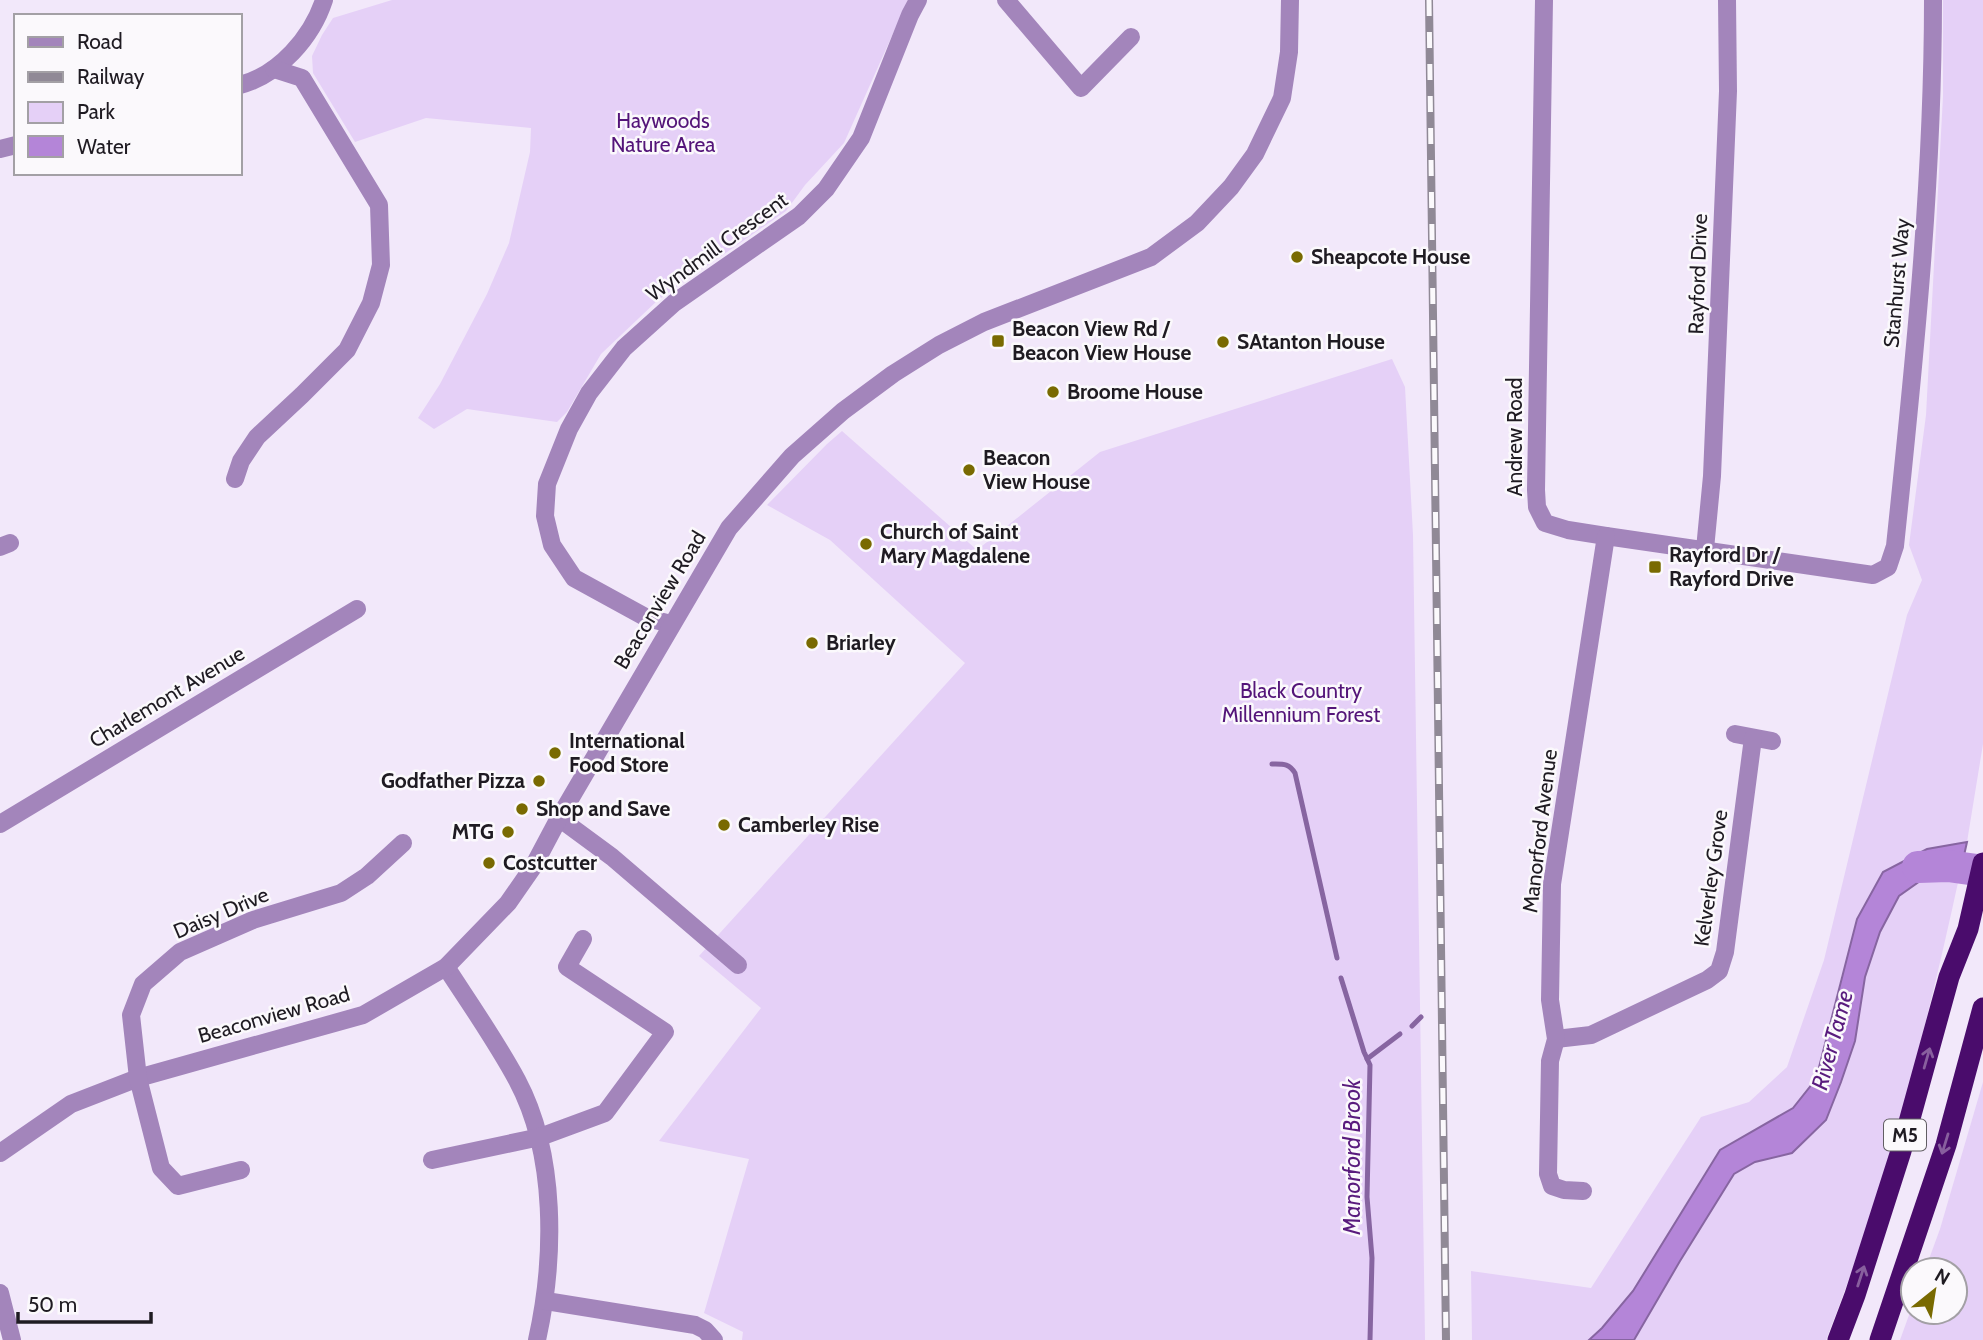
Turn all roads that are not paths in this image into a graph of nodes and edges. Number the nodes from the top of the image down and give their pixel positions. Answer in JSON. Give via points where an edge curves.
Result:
{"nodes":[{"id":1,"x":324,"y":0,"type":"edge"},
{"id":2,"x":918,"y":0,"type":"edge"},
{"id":3,"x":1006,"y":0,"type":"edge"},
{"id":4,"x":1290,"y":0,"type":"edge"},
{"id":5,"x":1544,"y":0,"type":"edge"},
{"id":6,"x":1727,"y":0,"type":"edge"},
{"id":7,"x":1933,"y":0,"type":"edge"},
{"id":8,"x":1130,"y":37,"type":"dead end"},
{"id":9,"x":274,"y":69,"type":"junction"},
{"id":10,"x":242,"y":84,"type":"edge"},
{"id":11,"x":235,"y":479,"type":"dead end"},
{"id":12,"x":1606,"y":536,"type":"junction"},
{"id":13,"x":1706,"y":549,"type":"junction"},
{"id":14,"x":1888,"y":567,"type":"joint"},
{"id":15,"x":357,"y":608,"type":"dead end"},
{"id":16,"x":671,"y":624,"type":"junction"},
{"id":17,"x":1735,"y":734,"type":"dead end"},
{"id":18,"x":1753,"y":738,"type":"junction"},
{"id":19,"x":1772,"y":741,"type":"dead end"},
{"id":20,"x":559,"y":818,"type":"junction"},
{"id":21,"x":0,"y":824,"type":"edge"},
{"id":22,"x":403,"y":843,"type":"dead end"},
{"id":23,"x":1983,"y":863,"type":"edge"},
{"id":24,"x":583,"y":939,"type":"dead end"},
{"id":25,"x":738,"y":965,"type":"dead end"},
{"id":26,"x":446,"y":967,"type":"junction"},
{"id":27,"x":1983,"y":1008,"type":"edge"},
{"id":28,"x":1556,"y":1039,"type":"junction"},
{"id":29,"x":138,"y":1078,"type":"junction"},
{"id":30,"x":540,"y":1137,"type":"junction"},
{"id":31,"x":0,"y":1153,"type":"edge"},
{"id":32,"x":432,"y":1160,"type":"dead end"},
{"id":33,"x":241,"y":1170,"type":"dead end"},
{"id":34,"x":1583,"y":1191,"type":"dead end"},
{"id":35,"x":0,"y":1293,"type":"edge"},
{"id":36,"x":546,"y":1301,"type":"junction"},
{"id":37,"x":12,"y":1340,"type":"edge"},
{"id":38,"x":537,"y":1340,"type":"edge"},
{"id":39,"x":715,"y":1340,"type":"edge"},
{"id":40,"x":1838,"y":1340,"type":"edge"},
{"id":41,"x":1880,"y":1340,"type":"edge"}],
"edges":[{"from":1,"to":9,"type":"street","via":[[307,35]]},
{"from":2,"to":16,"type":"street","name":"Wyndmill Crescent","via":[[861,138],[826,189],[799,216],[674,303],[624,348],[589,393],[547,484],[545,516],[552,545],[574,578],[647,618]]},
{"from":3,"to":8,"type":"street","via":[[1081,88]]},
{"from":4,"to":16,"type":"street","name":"Beaconview Road","via":[[1282,98],[1255,154],[1197,223],[1151,257],[948,340],[843,411],[792,456],[729,528]]},
{"from":5,"to":12,"type":"street","name":"Andrew Road","via":[[1537,508],[1545,523]]},
{"from":6,"to":13,"type":"street","name":"Rayford Drive","via":[[1728,105]]},
{"from":7,"to":14,"type":"street","name":"Stanhurst Way","via":[[1920,287],[1895,546]]},
{"from":9,"to":10,"type":"street"},
{"from":9,"to":11,"type":"street","via":[[302,78],[379,205],[381,265],[371,303],[347,350],[257,437]]},
{"from":12,"to":13,"type":"street","name":"Andrew Road"},
{"from":12,"to":28,"type":"street","name":"Manorford Avenue","via":[[1552,884],[1550,1000]]},
{"from":13,"to":14,"type":"street","name":"Andrew Road","via":[[1873,575]]},
{"from":15,"to":21,"type":"street","name":"Charlemont Avenue"},
{"from":16,"to":20,"type":"street","name":"Beaconview Road"},
{"from":17,"to":18,"type":"street"},
{"from":18,"to":19,"type":"street"},
{"from":18,"to":28,"type":"street","name":"Kelverley Grove","via":[[1719,971],[1591,1035]]},
{"from":20,"to":25,"type":"street"},
{"from":20,"to":26,"type":"street","name":"Beaconview Road","via":[[508,903]]},
{"from":22,"to":29,"type":"street","name":"Daisy Drive","via":[[341,893],[253,920],[180,952],[143,984],[131,1015]]},
{"from":40,"to":23,"type":"highway","number":"M5","one_way":true,"via":[[1901,1151],[1949,977],[1968,929]]},
{"from":24,"to":30,"type":"street","via":[[567,967],[665,1032],[605,1113]]},
{"from":26,"to":29,"type":"street","name":"Beaconview Road","via":[[363,1015]]},
{"from":26,"to":30,"type":"street","via":[[518,1082]]},
{"from":27,"to":41,"type":"highway","number":"M5","one_way":true,"via":[[1946,1144]]},
{"from":28,"to":34,"type":"street","name":"Manorford Avenue","via":[[1549,1061],[1548,1174],[1552,1185]]},
{"from":29,"to":31,"type":"street","name":"Beaconview Road","via":[[71,1104]]},
{"from":29,"to":33,"type":"street","name":"Daisy Drive","via":[[161,1168],[178,1185]]},
{"from":30,"to":32,"type":"street"},
{"from":30,"to":36,"type":"street","via":[[549,1227]]},
{"from":35,"to":37,"type":"street"},
{"from":36,"to":38,"type":"street"},
{"from":36,"to":39,"type":"street","via":[[695,1325]]}]}
